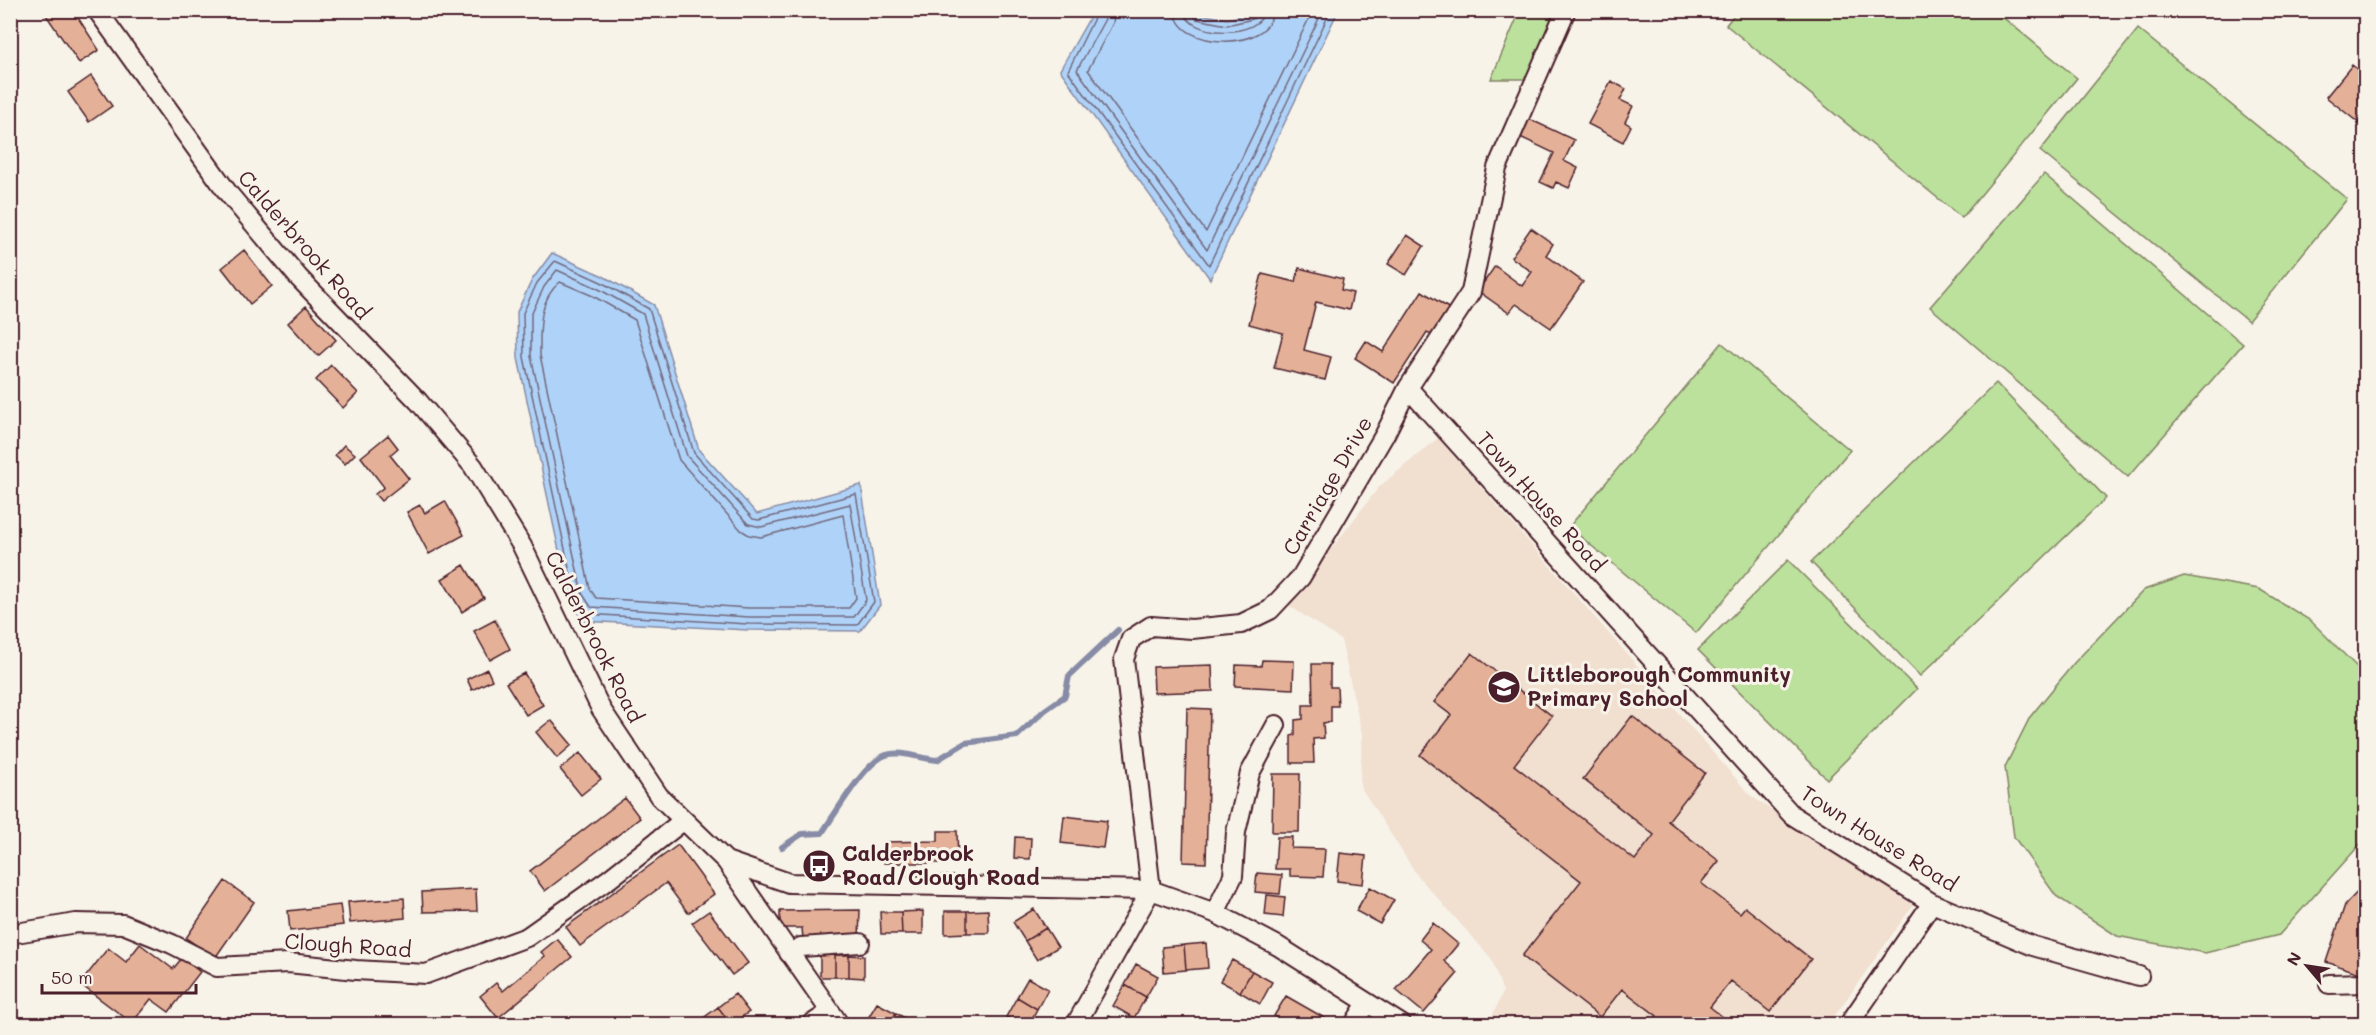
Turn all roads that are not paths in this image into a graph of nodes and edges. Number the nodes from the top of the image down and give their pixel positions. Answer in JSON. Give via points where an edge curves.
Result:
{"nodes":[{"id":1,"x":97,"y":10,"type":"edge"},
{"id":2,"x":1566,"y":10,"type":"edge"},
{"id":3,"x":1408,"y":388,"type":"junction"},
{"id":4,"x":1276,"y":725,"type":"dead end"},
{"id":5,"x":684,"y":820,"type":"junction"},
{"id":6,"x":726,"y":861,"type":"junction"},
{"id":7,"x":1151,"y":890,"type":"junction"},
{"id":8,"x":1932,"y":903,"type":"junction"},
{"id":9,"x":1215,"y":913,"type":"junction"},
{"id":10,"x":10,"y":934,"type":"edge"},
{"id":11,"x":860,"y":943,"type":"dead end"},
{"id":12,"x":789,"y":953,"type":"junction"},
{"id":13,"x":2139,"y":976,"type":"dead end"},
{"id":14,"x":2366,"y":983,"type":"edge"},
{"id":15,"x":2329,"y":984,"type":"dead end"},
{"id":16,"x":1367,"y":1003,"type":"junction"},
{"id":17,"x":834,"y":1018,"type":"edge"},
{"id":18,"x":812,"y":1024,"type":"edge"},
{"id":19,"x":1076,"y":1024,"type":"edge"},
{"id":20,"x":1354,"y":1024,"type":"edge"},
{"id":21,"x":1401,"y":1024,"type":"edge"},
{"id":22,"x":1849,"y":1024,"type":"edge"}],
"edges":[{"from":1,"to":5,"type":"street","name":"Calderbrook Road","via":[[228,193],[299,278],[418,401],[472,466],[522,546],[601,710],[659,796]]},
{"from":2,"to":3,"type":"street","name":"Carriage Drive","via":[[1497,168],[1471,292]]},
{"from":3,"to":7,"type":"street","name":"Carriage Drive","via":[[1301,577],[1270,610],[1240,624],[1192,629],[1151,626],[1131,639],[1125,658]]},
{"from":3,"to":8,"type":"street","name":"Town House Road","via":[[1792,815]]},
{"from":4,"to":9,"type":"street","via":[[1250,773],[1236,832],[1233,876]]},
{"from":5,"to":6,"type":"street","name":"Calderbrook Road"},
{"from":5,"to":10,"type":"street","name":"Clough Road","via":[[527,937],[426,974],[288,963],[218,967],[123,924],[76,923]]},
{"from":6,"to":7,"type":"street","name":"Calderbrook Road","via":[[789,884]]},
{"from":6,"to":12,"type":"street"},
{"from":7,"to":9,"type":"street","name":"Calderbrook Road"},
{"from":7,"to":19,"type":"street"},
{"from":8,"to":13,"type":"street","name":"Town House Road","via":[[2033,946]]},
{"from":8,"to":22,"type":"street"},
{"from":9,"to":16,"type":"street","name":"Calderbrook Road","via":[[1278,946]]},
{"from":11,"to":12,"type":"street","via":[[801,947]]},
{"from":12,"to":17,"type":"street"},
{"from":14,"to":15,"type":"street"},
{"from":16,"to":20,"type":"street"},
{"from":16,"to":21,"type":"street","name":"Calderbrook Road"},
{"from":17,"to":18,"type":"street"}]}
